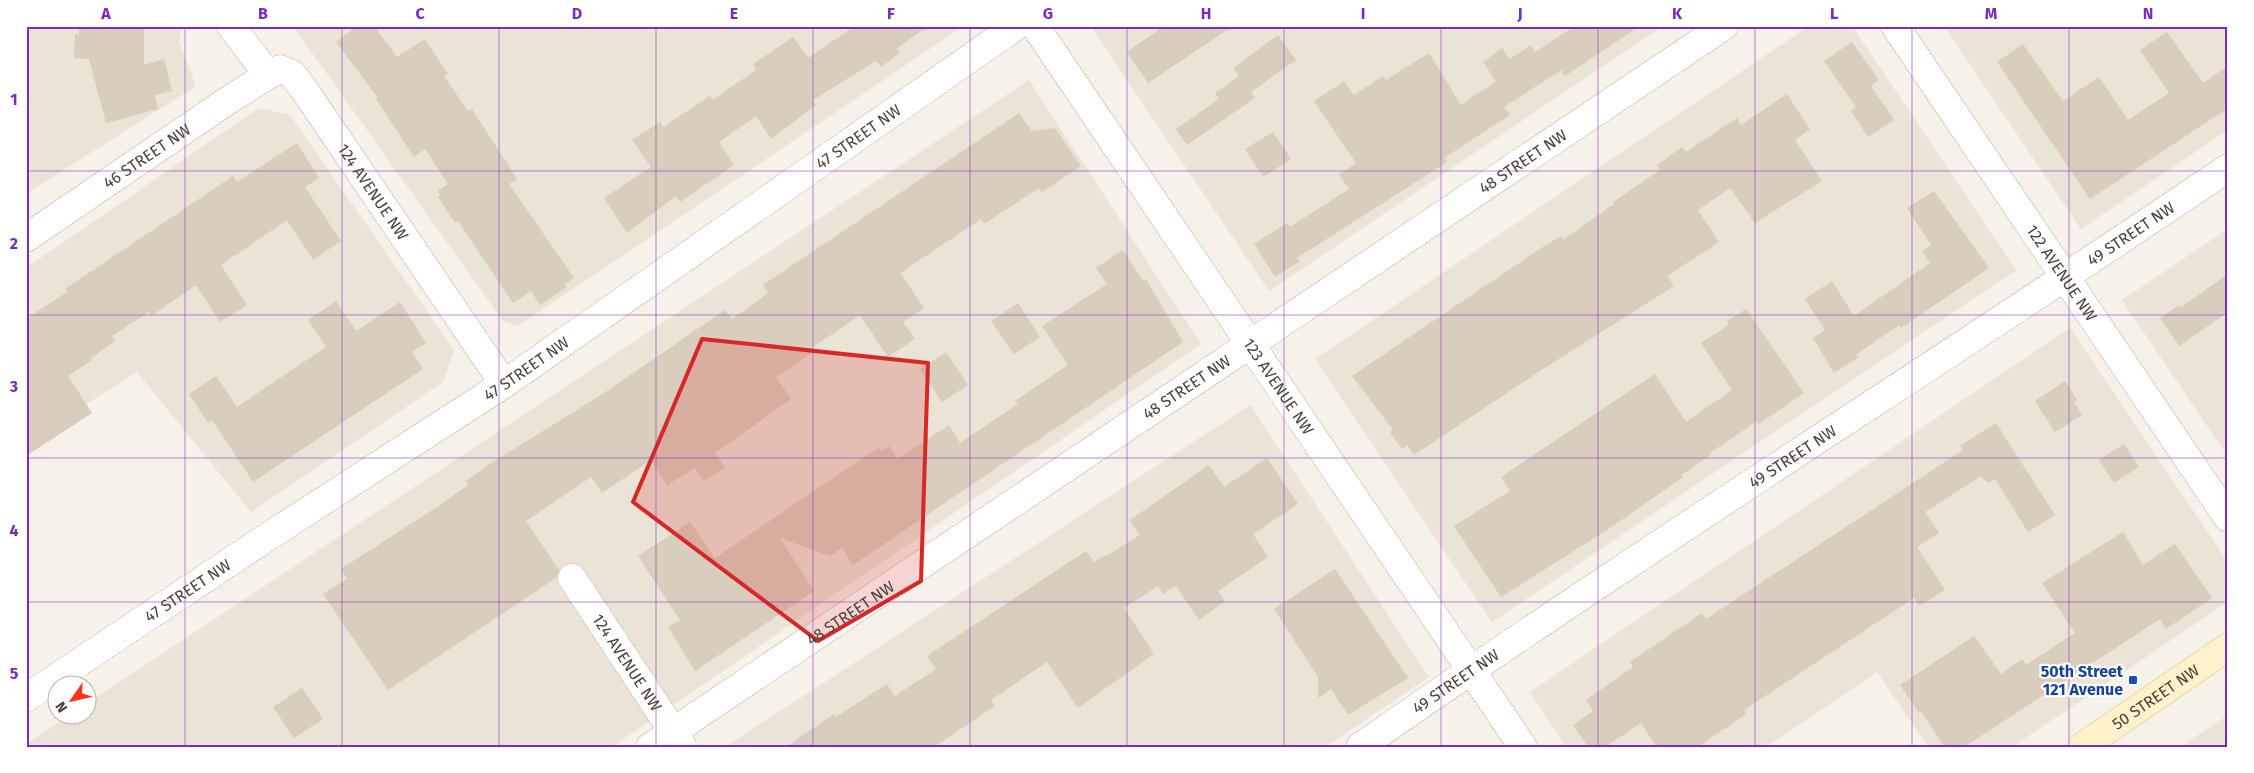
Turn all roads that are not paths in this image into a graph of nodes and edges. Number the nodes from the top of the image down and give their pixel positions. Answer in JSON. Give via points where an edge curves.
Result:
{"nodes":[{"id":1,"x":230,"y":26,"type":"edge"},
{"id":2,"x":1016,"y":26,"type":"edge"},
{"id":3,"x":1035,"y":26,"type":"edge"},
{"id":4,"x":1724,"y":26,"type":"edge"},
{"id":5,"x":1895,"y":26,"type":"edge"},
{"id":6,"x":268,"y":75,"type":"junction"},
{"id":7,"x":2228,"y":168,"type":"edge"},
{"id":8,"x":26,"y":238,"type":"edge"},
{"id":9,"x":2066,"y":278,"type":"junction"},
{"id":10,"x":1250,"y":345,"type":"junction"},
{"id":11,"x":504,"y":384,"type":"junction"},
{"id":12,"x":2228,"y":518,"type":"edge"},
{"id":13,"x":572,"y":578,"type":"dead end"},
{"id":14,"x":2228,"y":647,"type":"edge"},
{"id":15,"x":1472,"y":669,"type":"junction"},
{"id":16,"x":26,"y":698,"type":"edge"},
{"id":17,"x":677,"y":739,"type":"edge"},
{"id":18,"x":650,"y":747,"type":"edge"},
{"id":19,"x":1360,"y":747,"type":"edge"},
{"id":20,"x":1523,"y":747,"type":"edge"},
{"id":21,"x":2082,"y":747,"type":"edge"}],
"edges":[{"from":1,"to":6,"type":"street"},
{"from":2,"to":11,"type":"street","name":"47 STREET NW"},
{"from":3,"to":10,"type":"street","name":"123 AVENUE NW"},
{"from":4,"to":10,"type":"street","name":"48 STREET NW"},
{"from":5,"to":9,"type":"street","name":"122 AVENUE NW"},
{"from":6,"to":8,"type":"street","name":"46 STREET NW"},
{"from":6,"to":11,"type":"street","name":"124 AVENUE NW","via":[[280,69],[292,74],[303,88]]},
{"from":7,"to":9,"type":"street","name":"49 STREET NW"},
{"from":9,"to":12,"type":"street","name":"122 AVENUE NW"},
{"from":9,"to":15,"type":"street","name":"49 STREET NW"},
{"from":10,"to":15,"type":"street","name":"123 AVENUE NW"},
{"from":10,"to":17,"type":"street","name":"48 STREET NW"},
{"from":11,"to":16,"type":"street","name":"47 STREET NW"},
{"from":13,"to":17,"type":"street","name":"124 AVENUE NW"},
{"from":14,"to":21,"type":"main road","name":"50 STREET NW"},
{"from":15,"to":19,"type":"street","name":"49 STREET NW"},
{"from":15,"to":20,"type":"street","name":"123 AVENUE NW"},
{"from":17,"to":18,"type":"street","name":"48 STREET NW"}]}
